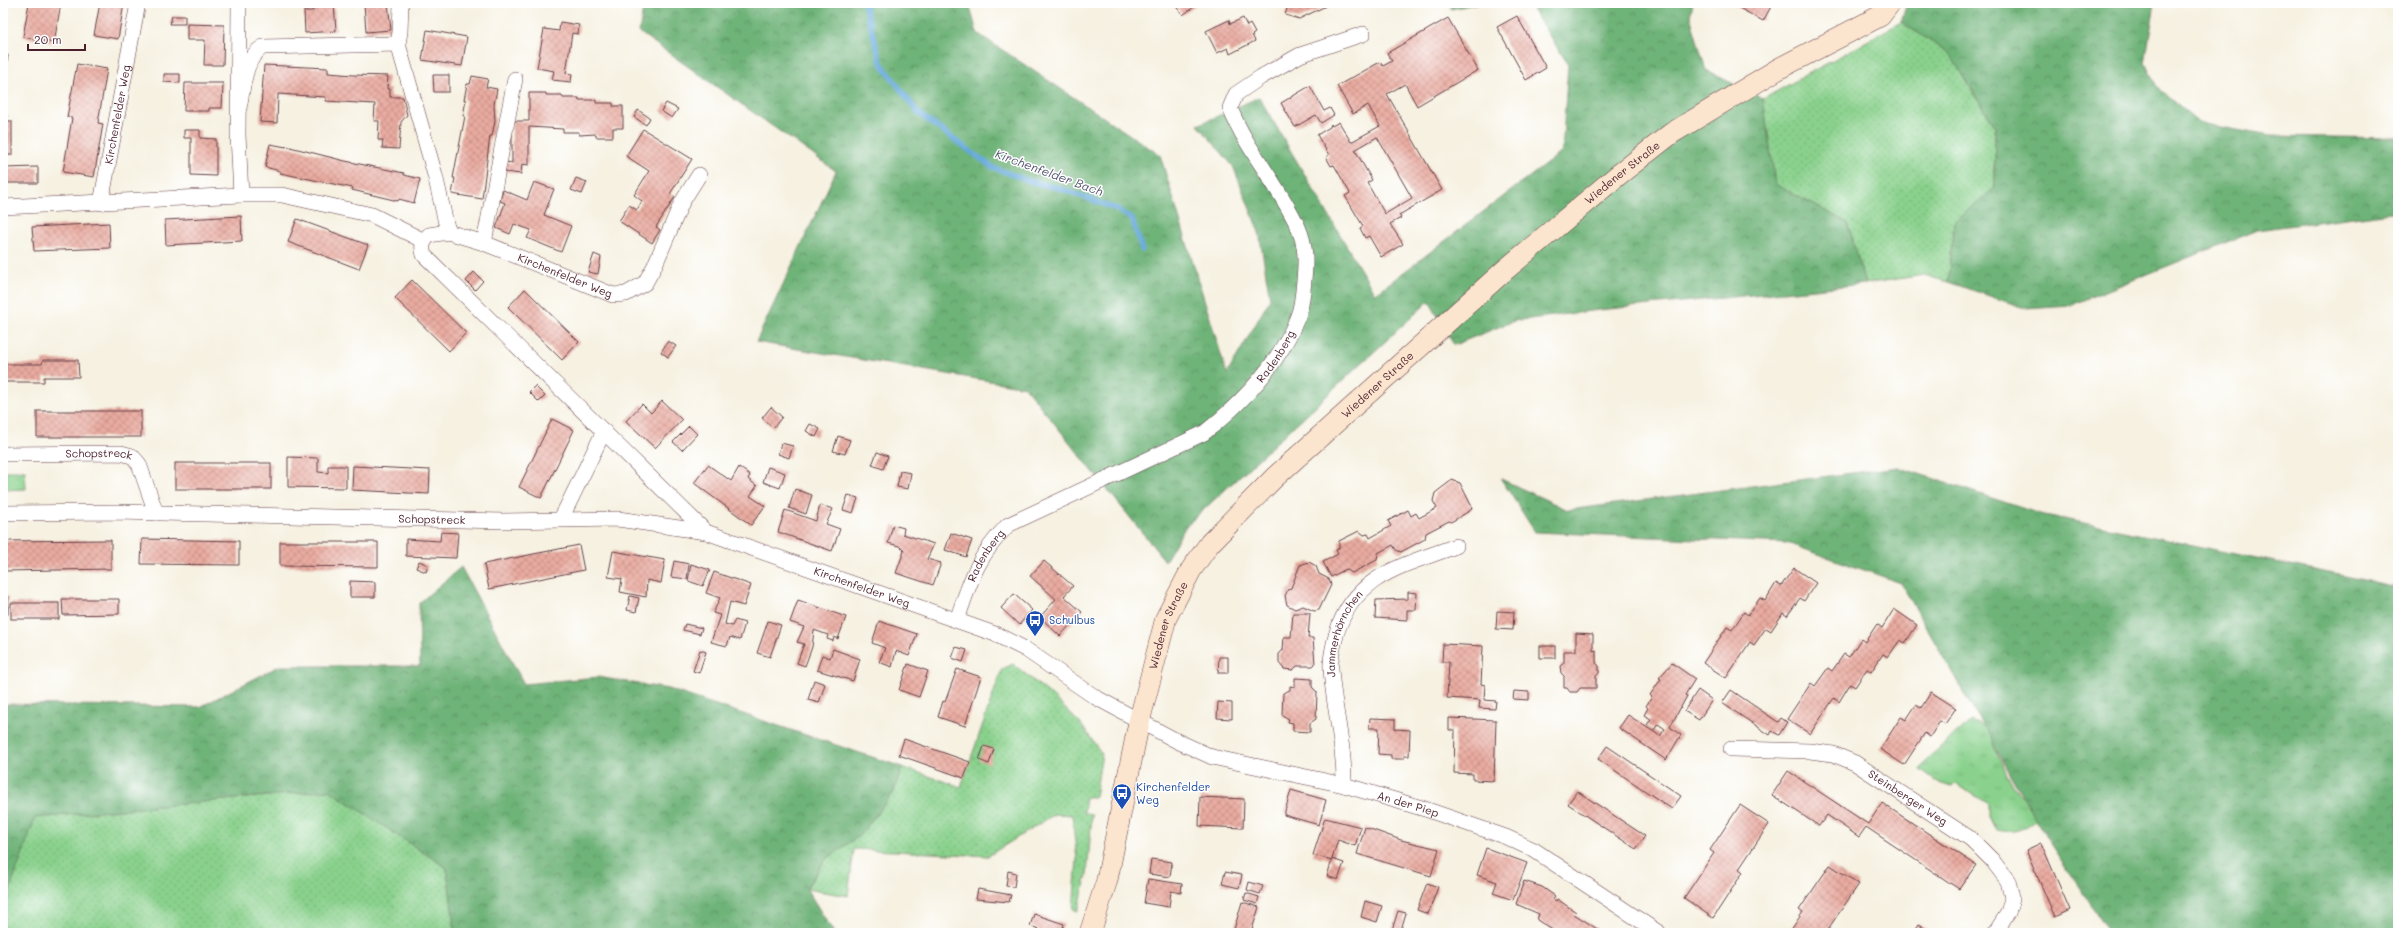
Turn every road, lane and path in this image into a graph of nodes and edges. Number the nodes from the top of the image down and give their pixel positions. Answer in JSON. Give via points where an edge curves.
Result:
{"nodes":[{"id":1,"x":138,"y":3,"type":"edge"},
{"id":2,"x":239,"y":3,"type":"edge"},
{"id":3,"x":401,"y":3,"type":"edge"},
{"id":4,"x":1890,"y":3,"type":"edge"},
{"id":5,"x":1363,"y":34,"type":"dead end"},
{"id":6,"x":398,"y":44,"type":"junction"},
{"id":7,"x":515,"y":79,"type":"dead end"},
{"id":8,"x":239,"y":108,"type":"junction"},
{"id":9,"x":699,"y":175,"type":"dead end"},
{"id":10,"x":241,"y":195,"type":"junction"},
{"id":11,"x":101,"y":203,"type":"junction"},
{"id":12,"x":3,"y":207,"type":"edge"},
{"id":13,"x":448,"y":232,"type":"junction"},
{"id":14,"x":424,"y":241,"type":"junction"},
{"id":15,"x":484,"y":243,"type":"junction"},
{"id":16,"x":604,"y":431,"type":"junction"},
{"id":17,"x":3,"y":454,"type":"edge"},
{"id":18,"x":3,"y":513,"type":"edge"},
{"id":19,"x":156,"y":513,"type":"junction"},
{"id":20,"x":561,"y":519,"type":"junction"},
{"id":21,"x":706,"y":532,"type":"junction"},
{"id":22,"x":1456,"y":546,"type":"dead end"},
{"id":23,"x":957,"y":620,"type":"junction"},
{"id":24,"x":1139,"y":722,"type":"junction"},
{"id":25,"x":1731,"y":749,"type":"dead end"},
{"id":26,"x":1344,"y":785,"type":"junction"},
{"id":27,"x":1090,"y":933,"type":"edge"},
{"id":28,"x":1659,"y":933,"type":"edge"},
{"id":29,"x":1995,"y":933,"type":"edge"}],
"edges":[{"from":1,"to":11,"type":"street","name":"Kirchenfelder Weg"},
{"from":2,"to":8,"type":"street"},
{"from":3,"to":6,"type":"street"},
{"from":4,"to":24,"type":"main road","name":"Wiedener Straße","via":[[1880,16],[1780,68],[1660,143],[1563,220],[1275,477],[1230,521],[1190,570],[1166,618]]},
{"from":5,"to":23,"type":"street","name":"Radenberg","via":[[1300,55],[1236,94],[1230,108],[1238,128],[1268,174],[1298,228],[1306,256],[1298,315],[1271,366],[1252,391],[1204,433],[1008,525],[992,542],[975,567]]},
{"from":6,"to":8,"type":"street","via":[[263,47],[257,50],[250,62]]},
{"from":6,"to":13,"type":"street","via":[[435,175]]},
{"from":7,"to":15,"type":"street"},
{"from":8,"to":10,"type":"street"},
{"from":9,"to":15,"type":"street","name":"Kirchenfelder Weg","via":[[682,202],[645,283],[626,294],[613,295]]},
{"from":10,"to":11,"type":"street"},
{"from":10,"to":14,"type":"street","via":[[282,195],[372,215]]},
{"from":11,"to":12,"type":"street"},
{"from":13,"to":14,"type":"street","name":"Kirchenfelder Weg","via":[[429,235]]},
{"from":13,"to":15,"type":"street","name":"Kirchenfelder Weg"},
{"from":14,"to":16,"type":"street","name":"Kirchenfelder Weg","via":[[424,256],[436,269]]},
{"from":16,"to":20,"type":"street"},
{"from":16,"to":21,"type":"street","name":"Kirchenfelder Weg"},
{"from":17,"to":19,"type":"street","name":"Schopstreck","via":[[121,453],[132,456],[139,464]]},
{"from":18,"to":19,"type":"street","name":"Schopstreck"},
{"from":19,"to":20,"type":"street","name":"Schopstreck","via":[[503,521]]},
{"from":20,"to":21,"type":"street","name":"Schopstreck","via":[[618,519]]},
{"from":21,"to":23,"type":"street","name":"Kirchenfelder Weg"},
{"from":22,"to":26,"type":"street","name":"Jammerhörnchen","via":[[1386,572],[1356,595],[1346,610],[1330,666],[1344,762]]},
{"from":23,"to":24,"type":"street","name":"Kirchenfelder Weg","via":[[995,634],[1025,649],[1095,697]]},
{"from":24,"to":26,"type":"street","name":"An der Piep","via":[[1212,757]]},
{"from":24,"to":27,"type":"main road","name":"Wiedener Straße","via":[[1107,880]]},
{"from":25,"to":29,"type":"street","name":"Steinberger Weg","via":[[1833,754],[1855,763],[1971,839],[2008,881],[2012,898],[2008,913]]},
{"from":26,"to":28,"type":"street","name":"An der Piep","via":[[1471,824],[1525,846]]}]}
